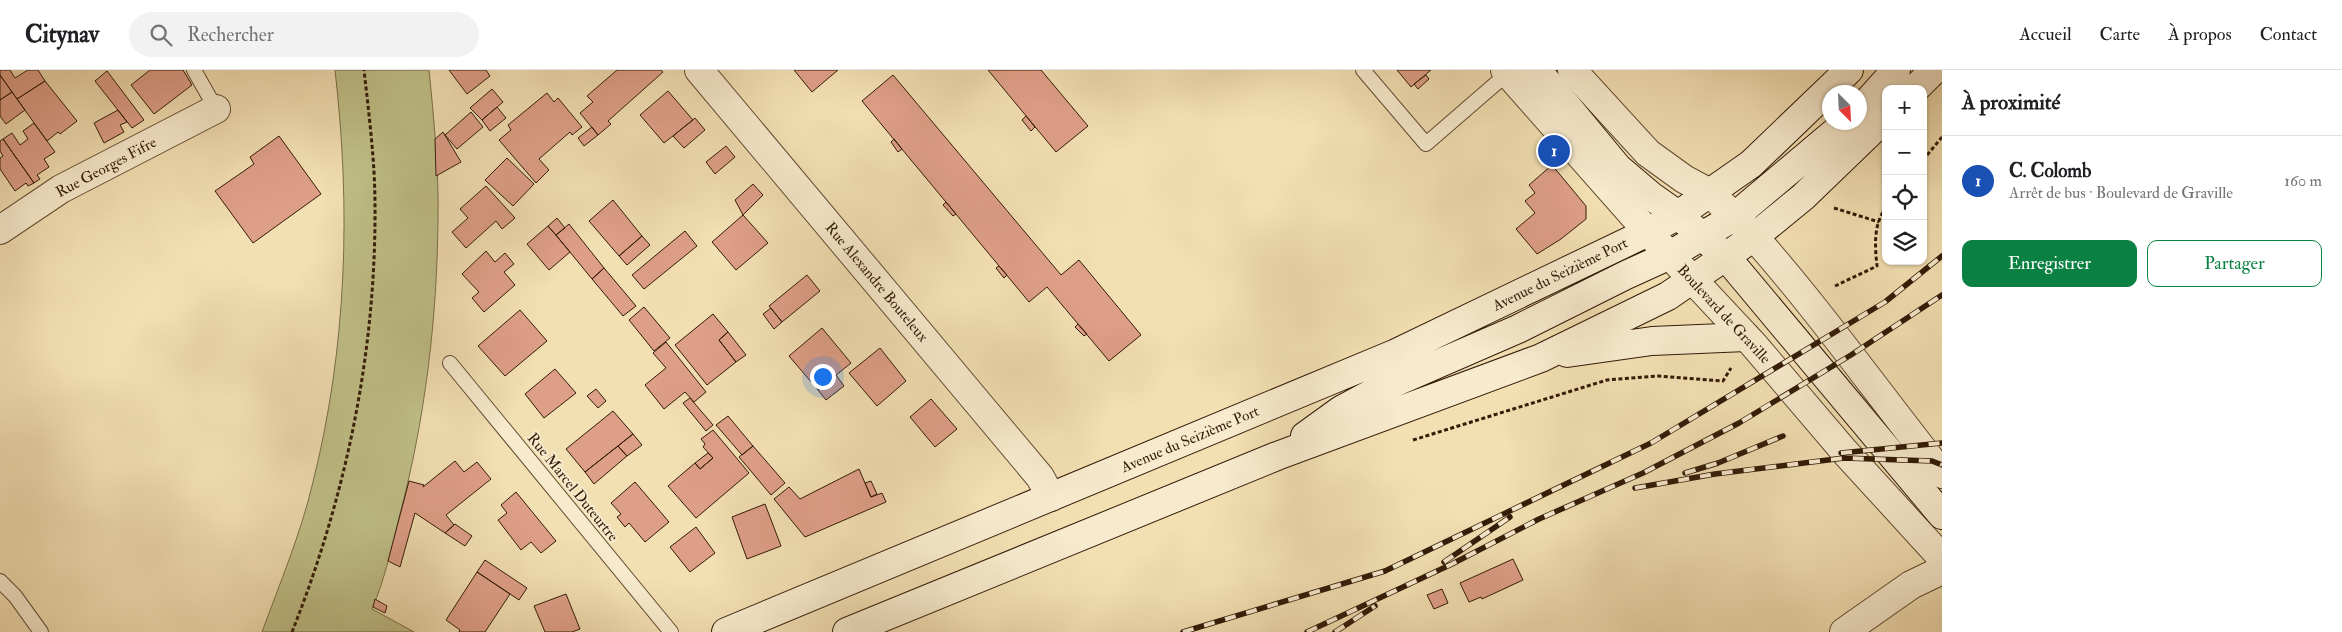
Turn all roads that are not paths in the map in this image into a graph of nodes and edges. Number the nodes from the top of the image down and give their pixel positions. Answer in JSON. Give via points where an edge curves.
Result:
{"nodes":[{"id":1,"x":194,"y":70,"type":"edge"},
{"id":2,"x":699,"y":70,"type":"edge"},
{"id":3,"x":1363,"y":70,"type":"edge"},
{"id":4,"x":1537,"y":70,"type":"edge"},
{"id":5,"x":1572,"y":70,"type":"edge"},
{"id":6,"x":1849,"y":70,"type":"edge"},
{"id":7,"x":1896,"y":70,"type":"edge"},
{"id":8,"x":1934,"y":70,"type":"edge"},
{"id":9,"x":1507,"y":72,"type":"edge"},
{"id":10,"x":1919,"y":85,"type":"edge"},
{"id":11,"x":1867,"y":102,"type":"edge"},
{"id":12,"x":216,"y":109,"type":"joint"},
{"id":13,"x":1882,"y":121,"type":"edge"},
{"id":14,"x":1837,"y":130,"type":"edge"},
{"id":15,"x":1710,"y":193,"type":"junction"},
{"id":16,"x":1678,"y":214,"type":"junction"},
{"id":17,"x":1734,"y":217,"type":"junction"},
{"id":18,"x":2,"y":224,"type":"edge"},
{"id":19,"x":1648,"y":232,"type":"junction"},
{"id":20,"x":1702,"y":236,"type":"junction"},
{"id":21,"x":1754,"y":237,"type":"junction"},
{"id":22,"x":1670,"y":255,"type":"junction"},
{"id":23,"x":1727,"y":258,"type":"junction"},
{"id":24,"x":1692,"y":280,"type":"junction"},
{"id":25,"x":1749,"y":340,"type":"junction"},
{"id":26,"x":1541,"y":358,"type":"junction"},
{"id":27,"x":450,"y":363,"type":"dead end"},
{"id":28,"x":1278,"y":456,"type":"junction"},
{"id":29,"x":1942,"y":474,"type":"edge"},
{"id":30,"x":1051,"y":497,"type":"junction"},
{"id":31,"x":1942,"y":515,"type":"edge"},
{"id":32,"x":1942,"y":558,"type":"edge"},
{"id":33,"x":1942,"y":570,"type":"edge"},
{"id":34,"x":0,"y":581,"type":"edge"},
{"id":35,"x":41,"y":632,"type":"edge"},
{"id":36,"x":671,"y":632,"type":"edge"},
{"id":37,"x":726,"y":632,"type":"edge"},
{"id":38,"x":847,"y":632,"type":"edge"},
{"id":39,"x":1844,"y":632,"type":"edge"}],
"edges":[{"from":1,"to":12,"type":"lane"},
{"from":2,"to":30,"type":"main road","name":"Rue Alexandre Bouteleux","via":[[1040,477]]},
{"from":3,"to":9,"type":"lane","via":[[1426,144]]},
{"from":4,"to":16,"type":"main road","via":[[1618,168]]},
{"from":5,"to":15,"type":"main road","via":[[1648,153]]},
{"from":6,"to":15,"type":"main road","name":"Avenue du Seizième Port","via":[[1751,164]]},
{"from":7,"to":11,"type":"main road"},
{"from":8,"to":10,"type":"main road"},
{"from":9,"to":19,"type":"main road","name":"Boulevard de Graville"},
{"from":12,"to":18,"type":"main road","name":"Rue Georges Fifre","via":[[61,189]]},
{"from":13,"to":21,"type":"main road","via":[[1803,197]]},
{"from":14,"to":17,"type":"main road"},
{"from":15,"to":16,"type":"main road","name":"Avenue du Seizième Port"},
{"from":15,"to":17,"type":"main road"},
{"from":16,"to":19,"type":"main road","name":"Avenue du Seizième Port"},
{"from":16,"to":20,"type":"main road"},
{"from":17,"to":20,"type":"main road"},
{"from":17,"to":21,"type":"main road"},
{"from":19,"to":22,"type":"main road","name":"Boulevard de Graville"},
{"from":19,"to":30,"type":"main road","name":"Avenue du Seizième Port","via":[[1394,354]]},
{"from":20,"to":22,"type":"main road"},
{"from":20,"to":23,"type":"main road"},
{"from":21,"to":23,"type":"main road"},
{"from":21,"to":29,"type":"main road","via":[[1851,355]]},
{"from":22,"to":24,"type":"main road","name":"Boulevard de Graville"},
{"from":22,"to":28,"type":"main road","via":[[1518,329],[1380,389],[1341,410]]},
{"from":23,"to":24,"type":"main road"},
{"from":23,"to":31,"type":"main road"},
{"from":24,"to":25,"type":"main road","name":"Boulevard de Graville"},
{"from":24,"to":26,"type":"main road","via":[[1668,296]]},
{"from":25,"to":26,"type":"main road","via":[[1652,341]]},
{"from":25,"to":32,"type":"main road","name":"Boulevard de Graville"},
{"from":26,"to":28,"type":"main road"},
{"from":27,"to":36,"type":"lane","name":"Rue Marcel Duteurtre"},
{"from":28,"to":38,"type":"main road"},
{"from":30,"to":37,"type":"main road","name":"Avenue du Seizième Port"},
{"from":33,"to":39,"type":"main road","via":[[1911,585]]},
{"from":34,"to":35,"type":"lane"}]}
